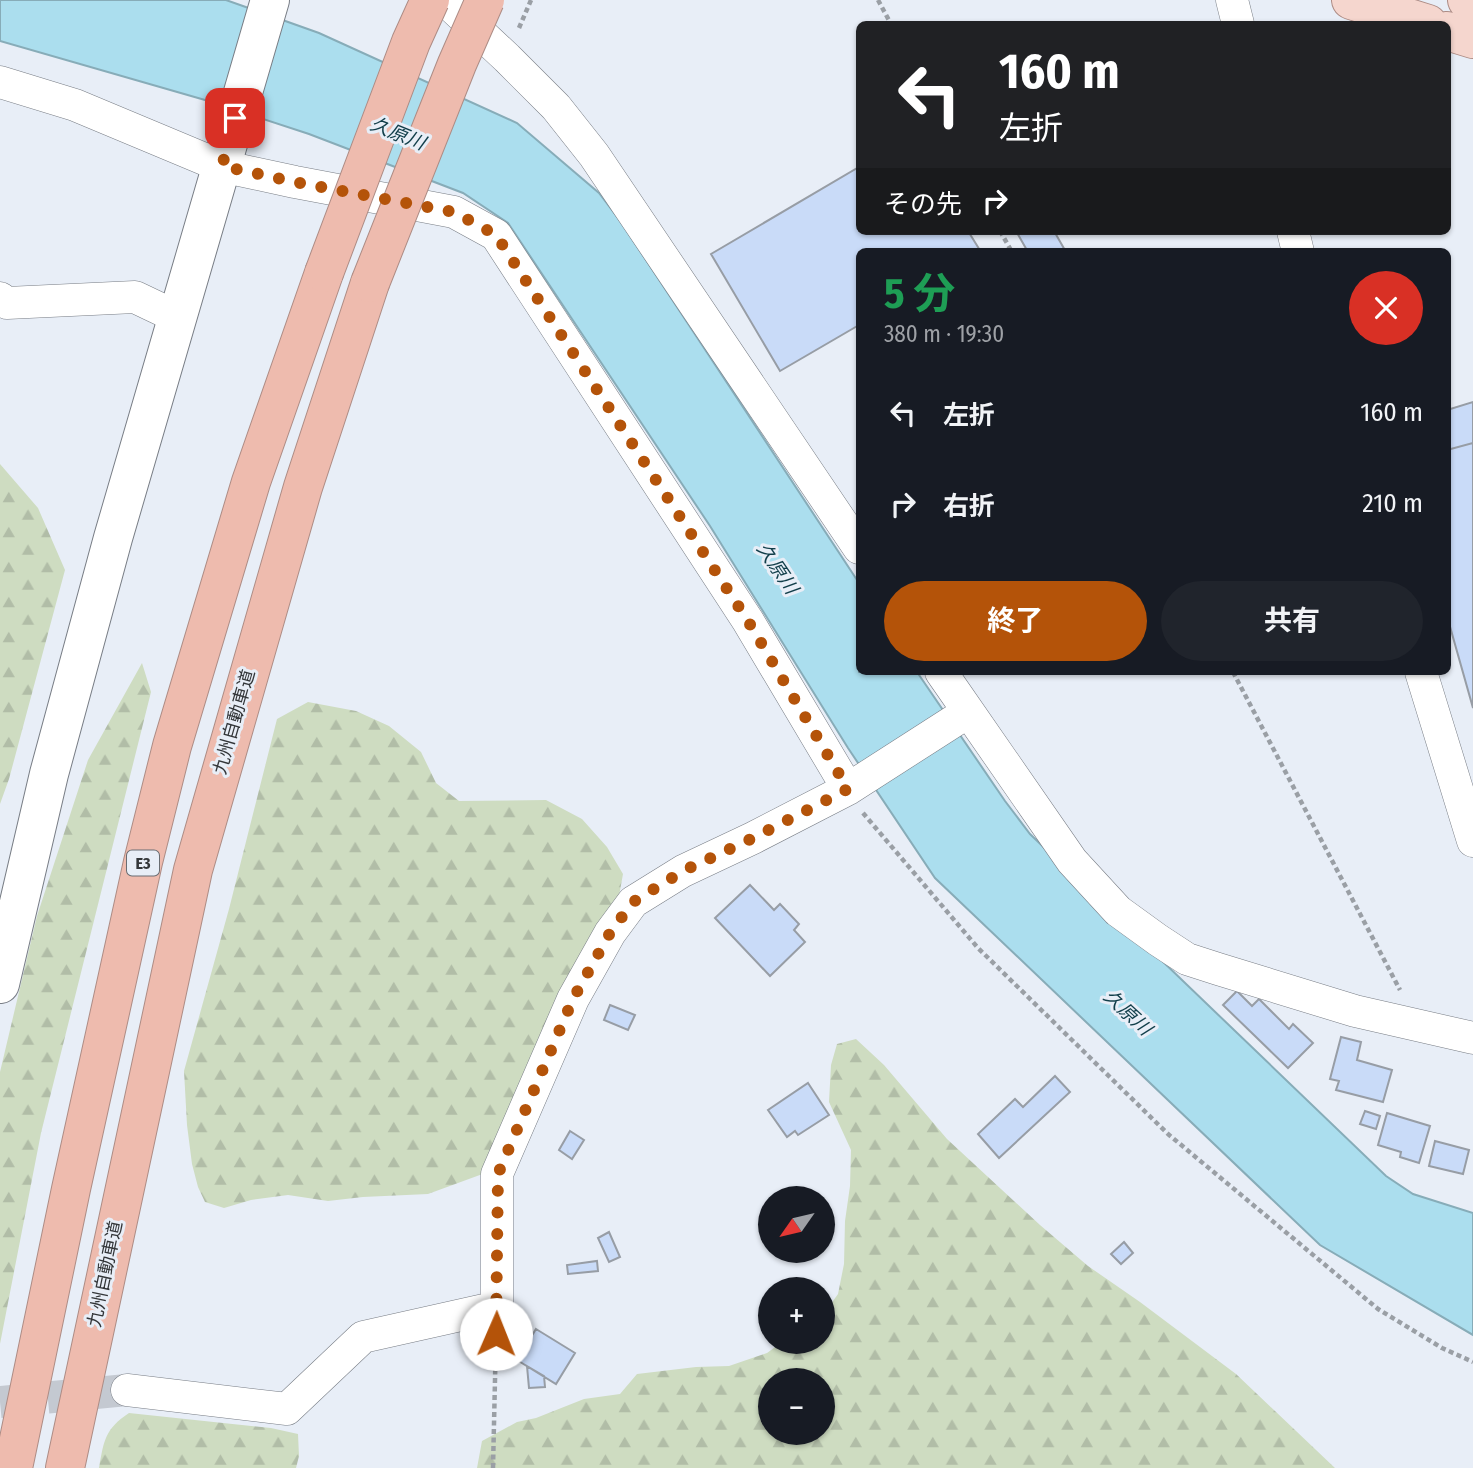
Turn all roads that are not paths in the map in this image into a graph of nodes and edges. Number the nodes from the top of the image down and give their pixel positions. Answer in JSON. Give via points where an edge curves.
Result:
{"nodes":[{"id":1,"x":270,"y":0,"type":"edge"},
{"id":2,"x":430,"y":0,"type":"edge"},
{"id":3,"x":445,"y":0,"type":"edge"},
{"id":4,"x":485,"y":0,"type":"edge"},
{"id":5,"x":1232,"y":0,"type":"edge"},
{"id":6,"x":1351,"y":0,"type":"edge"},
{"id":7,"x":1467,"y":0,"type":"edge"},
{"id":8,"x":1473,"y":2,"type":"edge"},
{"id":9,"x":1237,"y":21,"type":"edge"},
{"id":10,"x":1418,"y":21,"type":"edge"},
{"id":11,"x":1451,"y":32,"type":"edge"},
{"id":12,"x":1473,"y":39,"type":"edge"},
{"id":13,"x":0,"y":82,"type":"edge"},
{"id":14,"x":222,"y":166,"type":"junction"},
{"id":15,"x":0,"y":298,"type":"edge"},
{"id":16,"x":177,"y":317,"type":"junction"},
{"id":17,"x":856,"y":544,"type":"edge"},
{"id":18,"x":942,"y":675,"type":"edge"},
{"id":19,"x":1422,"y":675,"type":"edge"},
{"id":20,"x":958,"y":718,"type":"junction"},
{"id":21,"x":848,"y":789,"type":"junction"},
{"id":22,"x":1473,"y":841,"type":"edge"},
{"id":23,"x":0,"y":984,"type":"edge"},
{"id":24,"x":1473,"y":1038,"type":"edge"},
{"id":25,"x":127,"y":1390,"type":"tunnel mouth"},
{"id":26,"x":13,"y":1468,"type":"edge"},
{"id":27,"x":65,"y":1468,"type":"edge"}],
"edges":[{"from":1,"to":14,"type":"street"},
{"from":2,"to":26,"type":"highway","number":"E3","bridge":true,"via":[[324,273],[251,482],[172,746]]},
{"from":3,"to":17,"type":"street","via":[[556,107],[594,155]]},
{"from":4,"to":27,"type":"highway","name":"九州自動車道","bridge":true,"via":[[370,283],[295,512],[193,870]]},
{"from":5,"to":9,"type":"street"},
{"from":6,"to":10,"type":"main road"},
{"from":7,"to":8,"type":"main road"},
{"from":11,"to":12,"type":"main road"},
{"from":13,"to":14,"type":"street","via":[[75,105]]},
{"from":14,"to":16,"type":"street"},
{"from":14,"to":21,"type":"street","via":[[454,212],[496,235],[741,610]]},
{"from":15,"to":16,"type":"street","via":[[7,303],[135,297]]},
{"from":16,"to":23,"type":"street","via":[[49,774]]},
{"from":18,"to":20,"type":"street"},
{"from":19,"to":22,"type":"street"},
{"from":20,"to":21,"type":"street"},
{"from":20,"to":24,"type":"street","via":[[1072,862],[1118,911],[1186,959],[1355,1011]]},
{"from":21,"to":25,"type":"street","via":[[683,871],[633,902],[610,933],[573,999],[498,1174],[497,1307],[363,1337],[287,1409]]}]}
